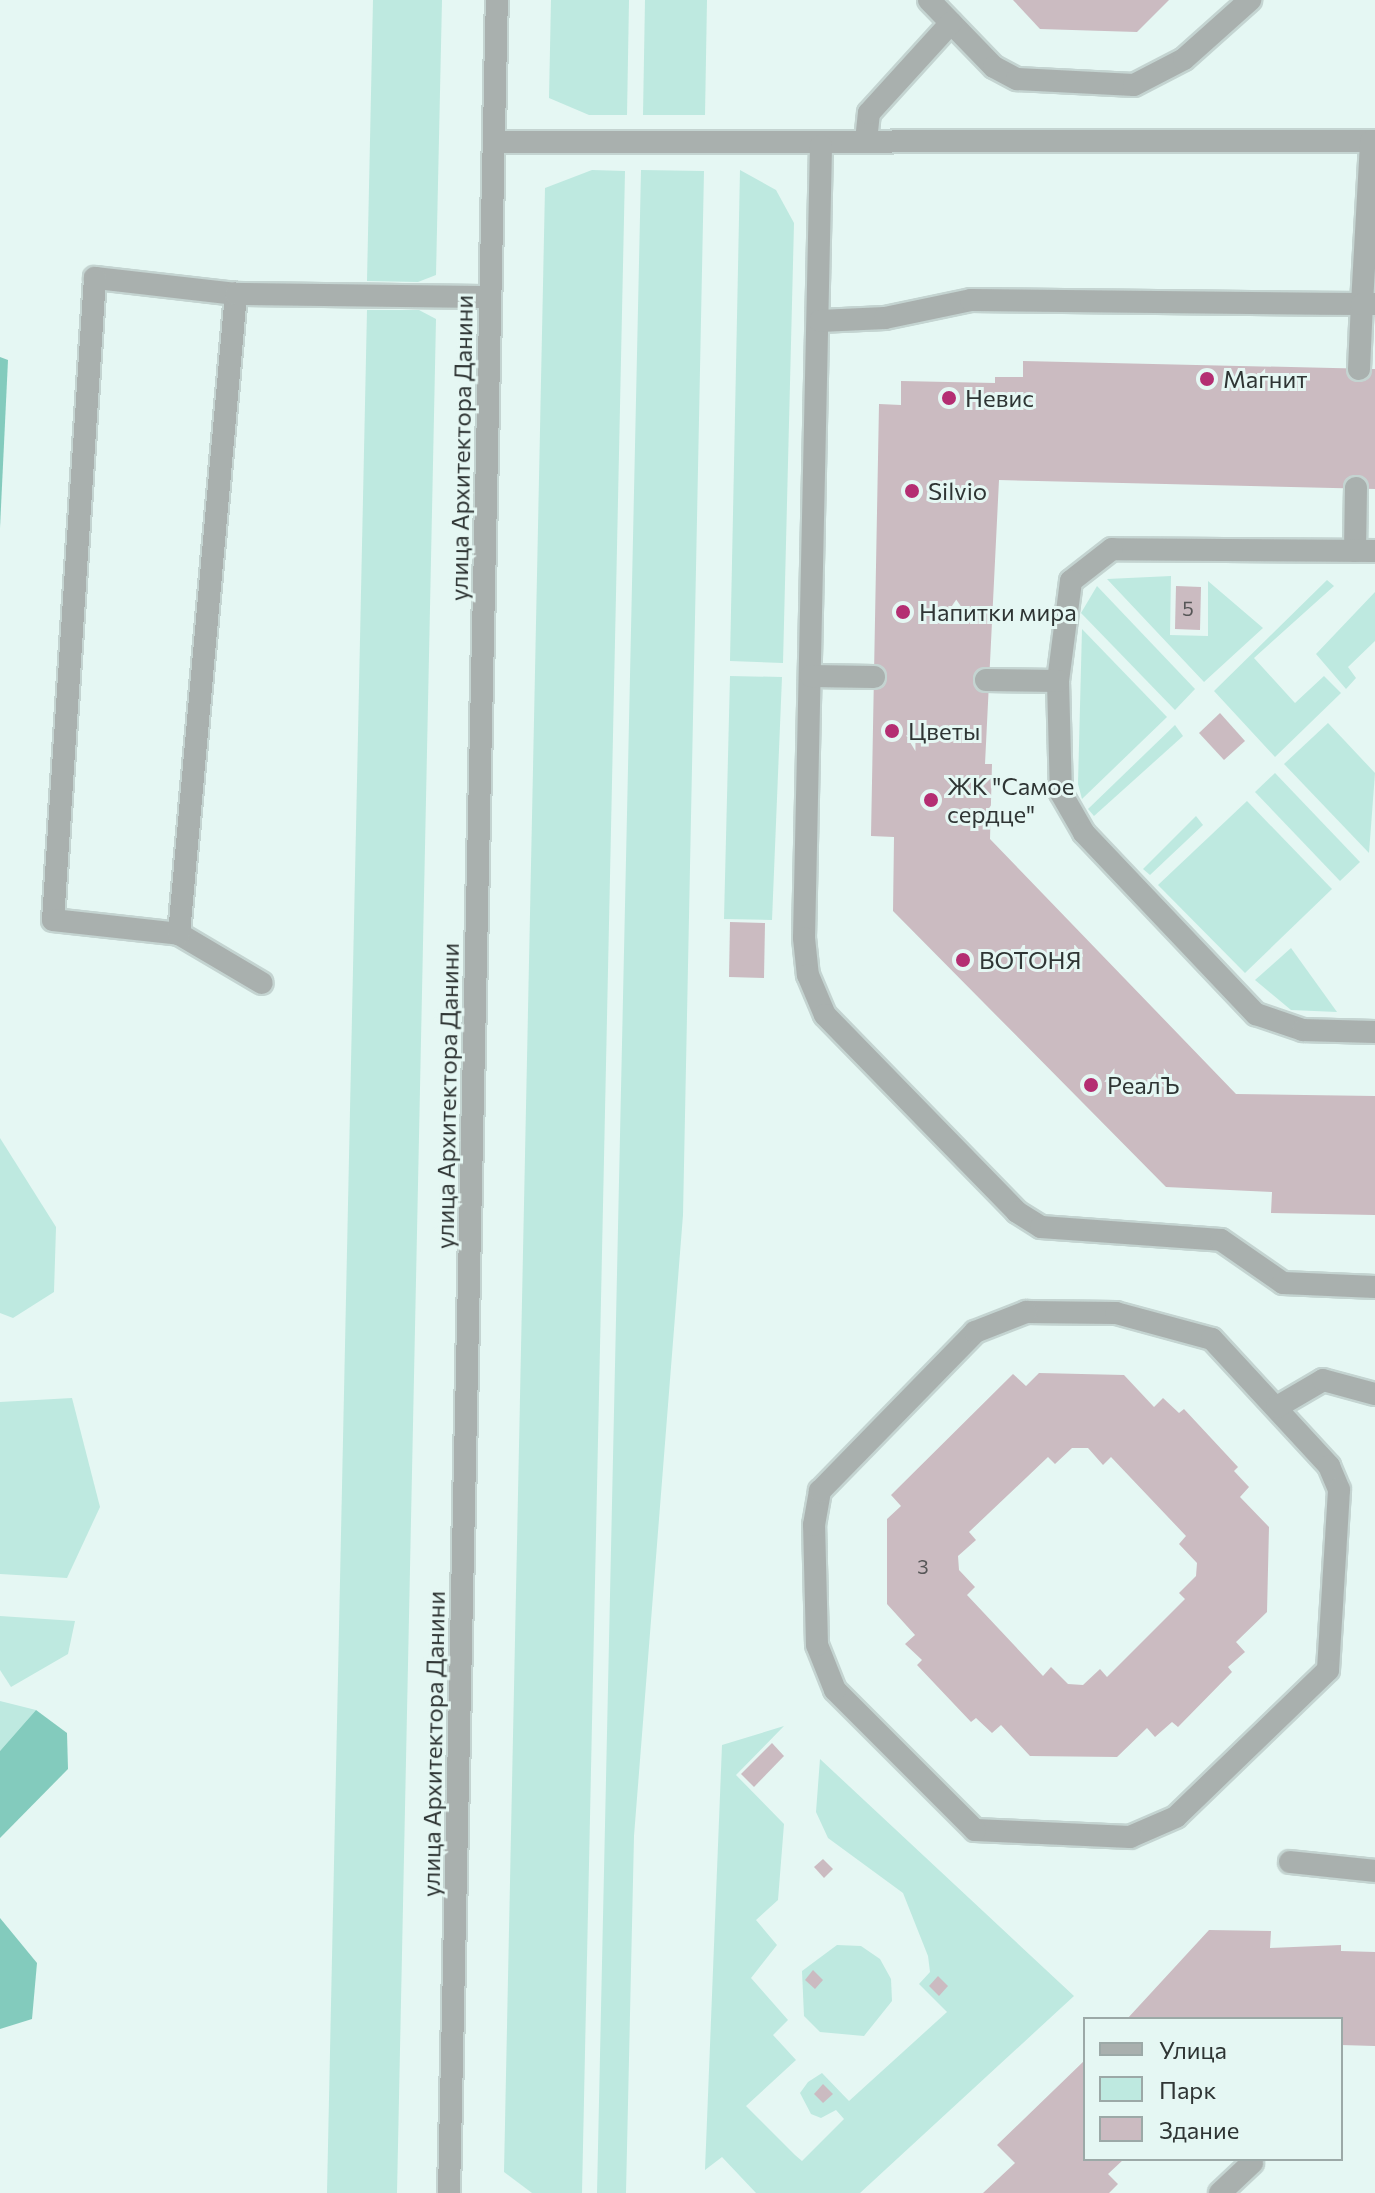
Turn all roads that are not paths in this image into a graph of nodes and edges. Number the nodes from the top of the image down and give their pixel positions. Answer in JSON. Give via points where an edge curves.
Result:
{"nodes":[{"id":1,"x":497,"y":0,"type":"edge"},
{"id":2,"x":929,"y":0,"type":"edge"},
{"id":3,"x":1250,"y":0,"type":"edge"},
{"id":4,"x":951,"y":23,"type":"junction"},
{"id":5,"x":866,"y":141,"type":"junction"},
{"id":6,"x":1373,"y":141,"type":"edge"},
{"id":7,"x":494,"y":142,"type":"junction"},
{"id":8,"x":821,"y":146,"type":"junction"},
{"id":9,"x":236,"y":294,"type":"junction"},
{"id":10,"x":490,"y":297,"type":"junction"},
{"id":11,"x":1369,"y":304,"type":"edge"},
{"id":12,"x":820,"y":321,"type":"junction"},
{"id":13,"x":1359,"y":369,"type":"dead end"},
{"id":14,"x":1356,"y":488,"type":"dead end"},
{"id":15,"x":1365,"y":551,"type":"edge"},
{"id":16,"x":811,"y":676,"type":"junction"},
{"id":17,"x":874,"y":677,"type":"dead end"},
{"id":18,"x":986,"y":680,"type":"dead end"},
{"id":19,"x":1058,"y":681,"type":"junction"},
{"id":20,"x":179,"y":934,"type":"junction"},
{"id":21,"x":262,"y":983,"type":"dead end"},
{"id":22,"x":1375,"y":1032,"type":"edge"},
{"id":23,"x":1375,"y":1287,"type":"edge"},
{"id":24,"x":1375,"y":1394,"type":"edge"},
{"id":25,"x":1277,"y":1407,"type":"junction"},
{"id":26,"x":1290,"y":1862,"type":"dead end"},
{"id":27,"x":1375,"y":1871,"type":"edge"},
{"id":28,"x":1252,"y":2163,"type":"dead end"},
{"id":29,"x":449,"y":2193,"type":"edge"},
{"id":30,"x":1220,"y":2193,"type":"edge"}],
"edges":[{"from":1,"to":7,"type":"street","name":"улица Архитектора Данини"},
{"from":2,"to":4,"type":"street"},
{"from":3,"to":4,"type":"street","via":[[1184,59],[1134,85],[1017,79]]},
{"from":4,"to":5,"type":"street","via":[[869,113]]},
{"from":5,"to":6,"type":"street"},
{"from":5,"to":8,"type":"street"},
{"from":6,"to":11,"type":"street"},
{"from":7,"to":8,"type":"street"},
{"from":7,"to":10,"type":"street","name":"улица Архитектора Данини"},
{"from":8,"to":12,"type":"street"},
{"from":9,"to":10,"type":"street"},
{"from":9,"to":20,"type":"street"},
{"from":9,"to":20,"type":"street","via":[[95,278],[53,920]]},
{"from":10,"to":29,"type":"street","name":"улица Архитектора Данини"},
{"from":11,"to":12,"type":"street","via":[[971,300],[885,318]]},
{"from":11,"to":13,"type":"street"},
{"from":12,"to":16,"type":"street"},
{"from":14,"to":15,"type":"street"},
{"from":15,"to":19,"type":"street","via":[[1112,549],[1071,581]]},
{"from":16,"to":17,"type":"street"},
{"from":16,"to":23,"type":"street","via":[[804,938],[808,975],[825,1015],[1017,1212],[1041,1227],[1221,1240],[1283,1283]]},
{"from":18,"to":19,"type":"street"},
{"from":19,"to":22,"type":"street","via":[[1061,793],[1084,833],[1256,1014],[1303,1030]]},
{"from":20,"to":21,"type":"street"},
{"from":24,"to":25,"type":"street","via":[[1323,1380]]},
{"from":25,"to":25,"type":"street","via":[[1212,1339],[1161,1321],[1026,1312],[975,1332],[820,1491],[814,1619],[824,1672],[975,1830],[1130,1837],[1154,1831],[1316,1685],[1334,1651],[1339,1490],[1329,1466]]},
{"from":26,"to":27,"type":"street"},
{"from":28,"to":30,"type":"street"}]}
